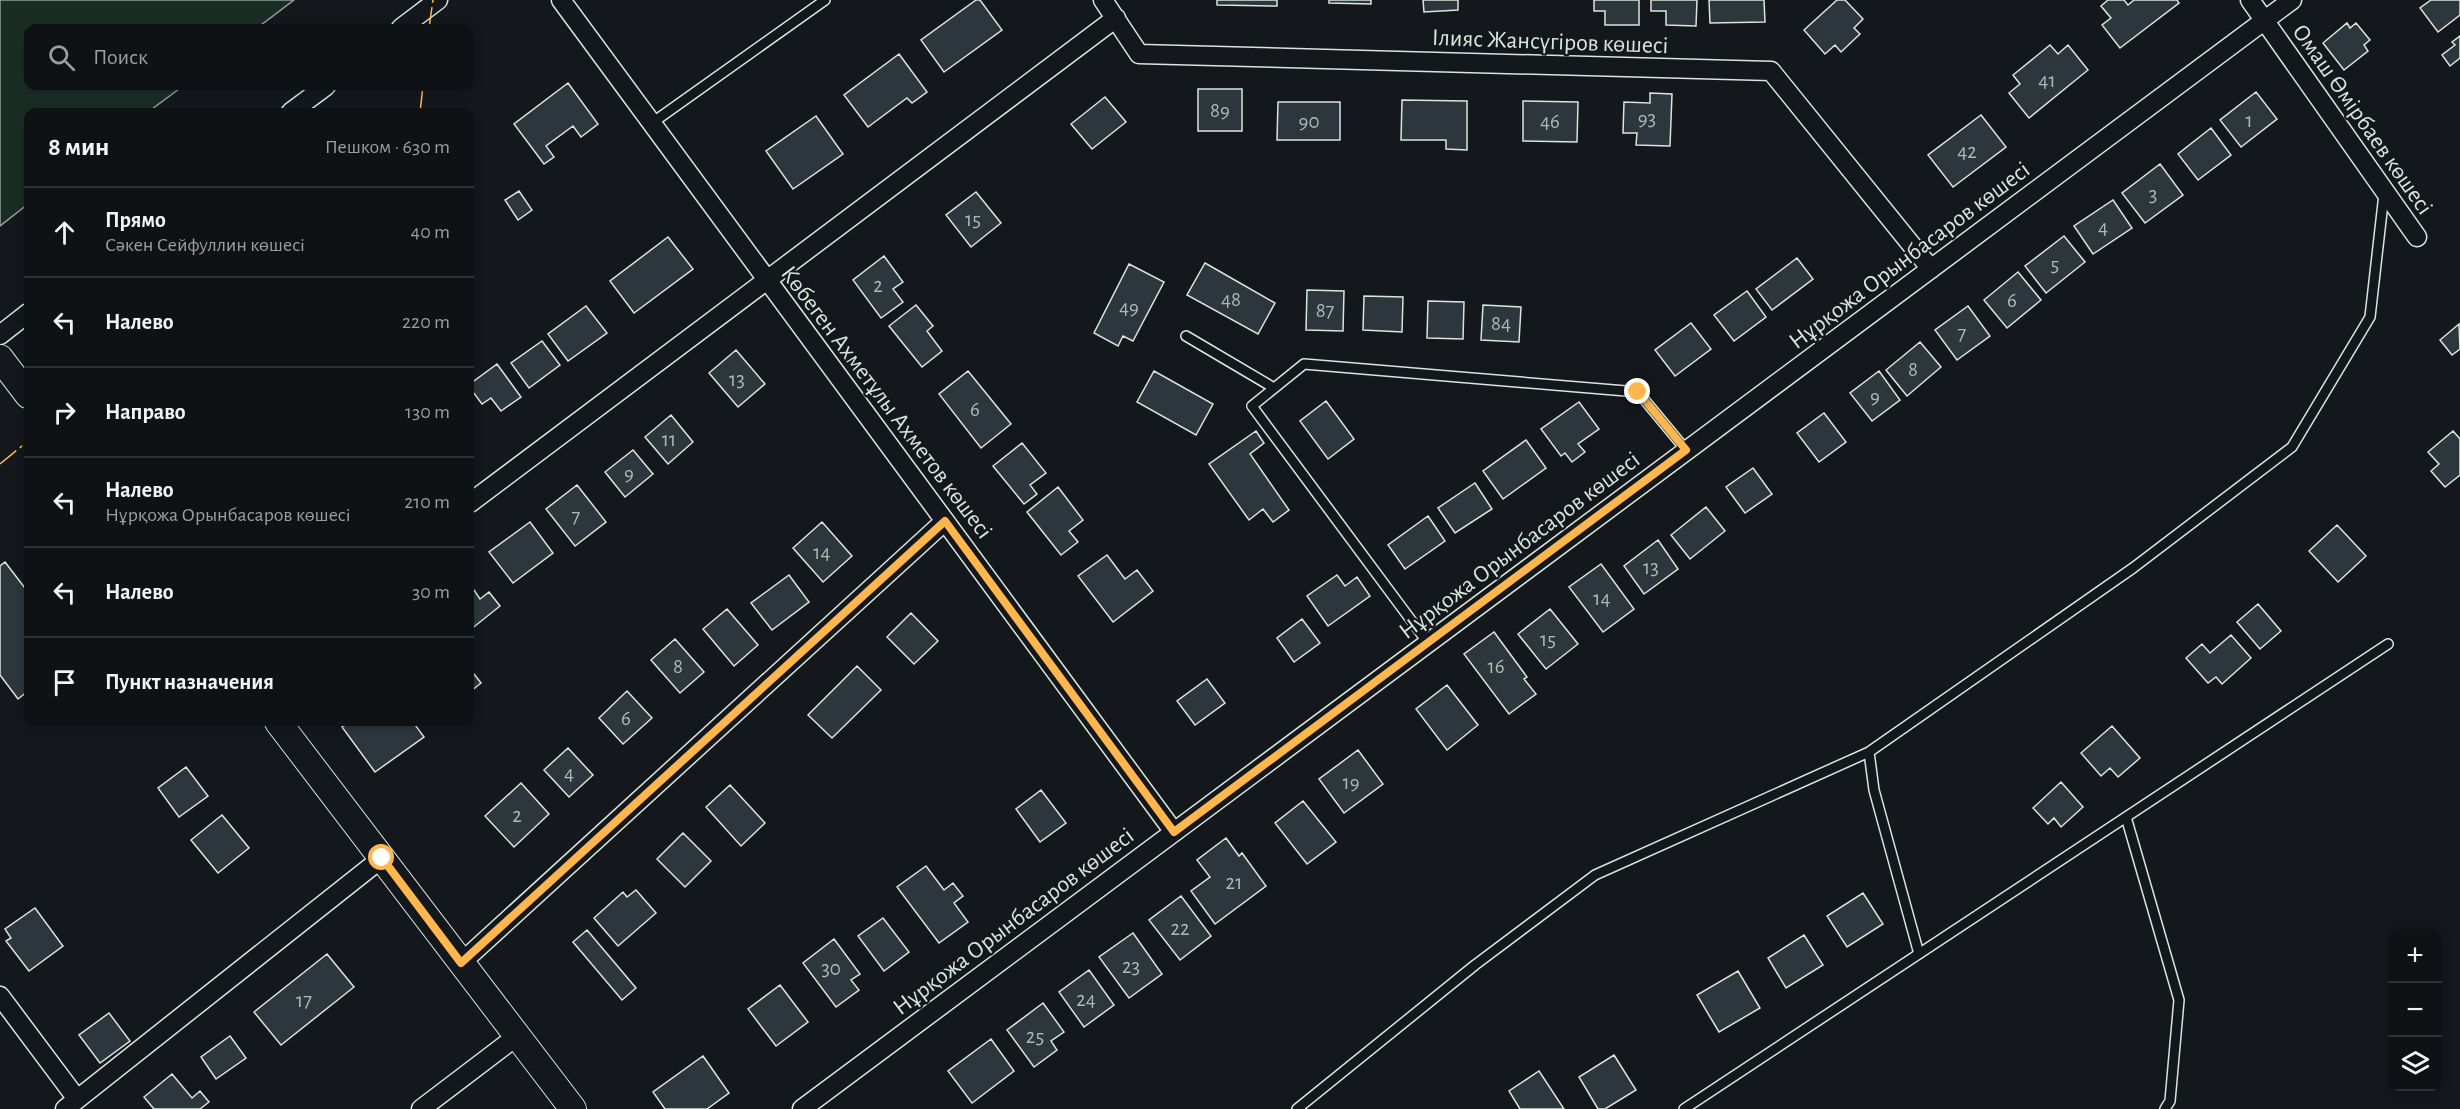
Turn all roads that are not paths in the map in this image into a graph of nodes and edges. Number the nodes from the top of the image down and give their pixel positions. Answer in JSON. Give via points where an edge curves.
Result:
{"nodes":[{"id":1,"x":438,"y":0,"type":"edge"},
{"id":2,"x":561,"y":0,"type":"edge"},
{"id":3,"x":825,"y":0,"type":"edge"},
{"id":4,"x":1104,"y":0,"type":"edge"},
{"id":5,"x":2250,"y":0,"type":"edge"},
{"id":6,"x":2292,"y":0,"type":"edge"},
{"id":7,"x":1116,"y":18,"type":"junction"},
{"id":8,"x":2264,"y":20,"type":"junction"},
{"id":9,"x":406,"y":24,"type":"edge"},
{"id":10,"x":321,"y":90,"type":"edge"},
{"id":11,"x":296,"y":108,"type":"edge"},
{"id":12,"x":652,"y":123,"type":"junction"},
{"id":13,"x":2384,"y":192,"type":"junction"},
{"id":14,"x":2417,"y":237,"type":"dead end"},
{"id":15,"x":1931,"y":268,"type":"junction"},
{"id":16,"x":766,"y":280,"type":"junction"},
{"id":17,"x":24,"y":316,"type":"edge"},
{"id":18,"x":0,"y":335,"type":"edge"},
{"id":19,"x":1186,"y":336,"type":"dead end"},
{"id":20,"x":0,"y":358,"type":"edge"},
{"id":21,"x":1274,"y":388,"type":"junction"},
{"id":22,"x":24,"y":390,"type":"edge"},
{"id":23,"x":1686,"y":450,"type":"junction"},
{"id":24,"x":474,"y":499,"type":"edge"},
{"id":25,"x":945,"y":521,"type":"junction"},
{"id":26,"x":1428,"y":643,"type":"junction"},
{"id":27,"x":2388,"y":644,"type":"dead end"},
{"id":28,"x":281,"y":726,"type":"edge"},
{"id":29,"x":1869,"y":752,"type":"junction"},
{"id":30,"x":2126,"y":818,"type":"junction"},
{"id":31,"x":1174,"y":832,"type":"junction"},
{"id":32,"x":382,"y":858,"type":"junction"},
{"id":33,"x":1919,"y":954,"type":"junction"},
{"id":34,"x":461,"y":963,"type":"junction"},
{"id":35,"x":0,"y":996,"type":"edge"},
{"id":36,"x":517,"y":1036,"type":"junction"},
{"id":37,"x":71,"y":1104,"type":"edge"},
{"id":38,"x":421,"y":1109,"type":"edge"},
{"id":39,"x":573,"y":1109,"type":"edge"},
{"id":40,"x":802,"y":1109,"type":"edge"},
{"id":41,"x":1297,"y":1109,"type":"edge"},
{"id":42,"x":1684,"y":1109,"type":"edge"},
{"id":43,"x":2166,"y":1109,"type":"edge"}],
"edges":[{"from":1,"to":9,"type":"street"},
{"from":2,"to":12,"type":"street","name":"Көбеген Ахметұлы Ахметов көшесі"},
{"from":3,"to":12,"type":"lane"},
{"from":4,"to":7,"type":"street","name":"Ілияс Жансүгіров көшесі"},
{"from":5,"to":8,"type":"street","name":"Омаш Өмірбаев көшесі"},
{"from":6,"to":8,"type":"street","name":"Нұрқожа Орынбасаров көшесі"},
{"from":7,"to":15,"type":"street","name":"Ілияс Жансүгіров көшесі","via":[[1139,54],[1771,71]]},
{"from":7,"to":16,"type":"street"},
{"from":8,"to":13,"type":"street","name":"Омаш Өмірбаев көшесі"},
{"from":8,"to":15,"type":"street","name":"Нұрқожа Орынбасаров көшесі"},
{"from":10,"to":11,"type":"street"},
{"from":12,"to":16,"type":"street","name":"Көбеген Ахметұлы Ахметов көшесі"},
{"from":13,"to":14,"type":"street","name":"Омаш Өмірбаев көшесі"},
{"from":13,"to":29,"type":"lane","via":[[2370,317],[2292,447],[2133,568]]},
{"from":15,"to":23,"type":"street","name":"Нұрқожа Орынбасаров көшесі"},
{"from":16,"to":24,"type":"street"},
{"from":16,"to":25,"type":"street","name":"Көбеген Ахметұлы Ахметов көшесі"},
{"from":17,"to":18,"type":"street"},
{"from":19,"to":21,"type":"lane"},
{"from":20,"to":22,"type":"street"},
{"from":21,"to":23,"type":"lane","via":[[1304,364],[1638,392]]},
{"from":21,"to":26,"type":"lane","via":[[1252,406]]},
{"from":23,"to":26,"type":"street","name":"Нұрқожа Орынбасаров көшесі"},
{"from":25,"to":31,"type":"street","name":"Көбеген Ахметұлы Ахметов көшесі"},
{"from":25,"to":34,"type":"street"},
{"from":26,"to":31,"type":"street","name":"Нұрқожа Орынбасаров көшесі"},
{"from":27,"to":30,"type":"lane"},
{"from":28,"to":32,"type":"street"},
{"from":29,"to":33,"type":"lane","via":[[1874,790]]},
{"from":29,"to":41,"type":"lane","via":[[1595,875],[1474,964]]},
{"from":30,"to":33,"type":"lane"},
{"from":30,"to":43,"type":"lane","via":[[2179,1000],[2170,1101]]},
{"from":31,"to":40,"type":"street","name":"Нұрқожа Орынбасаров көшесі"},
{"from":32,"to":34,"type":"street"},
{"from":32,"to":37,"type":"street"},
{"from":33,"to":42,"type":"lane"},
{"from":34,"to":36,"type":"street"},
{"from":35,"to":37,"type":"street"},
{"from":36,"to":38,"type":"street"},
{"from":36,"to":39,"type":"street"}]}
